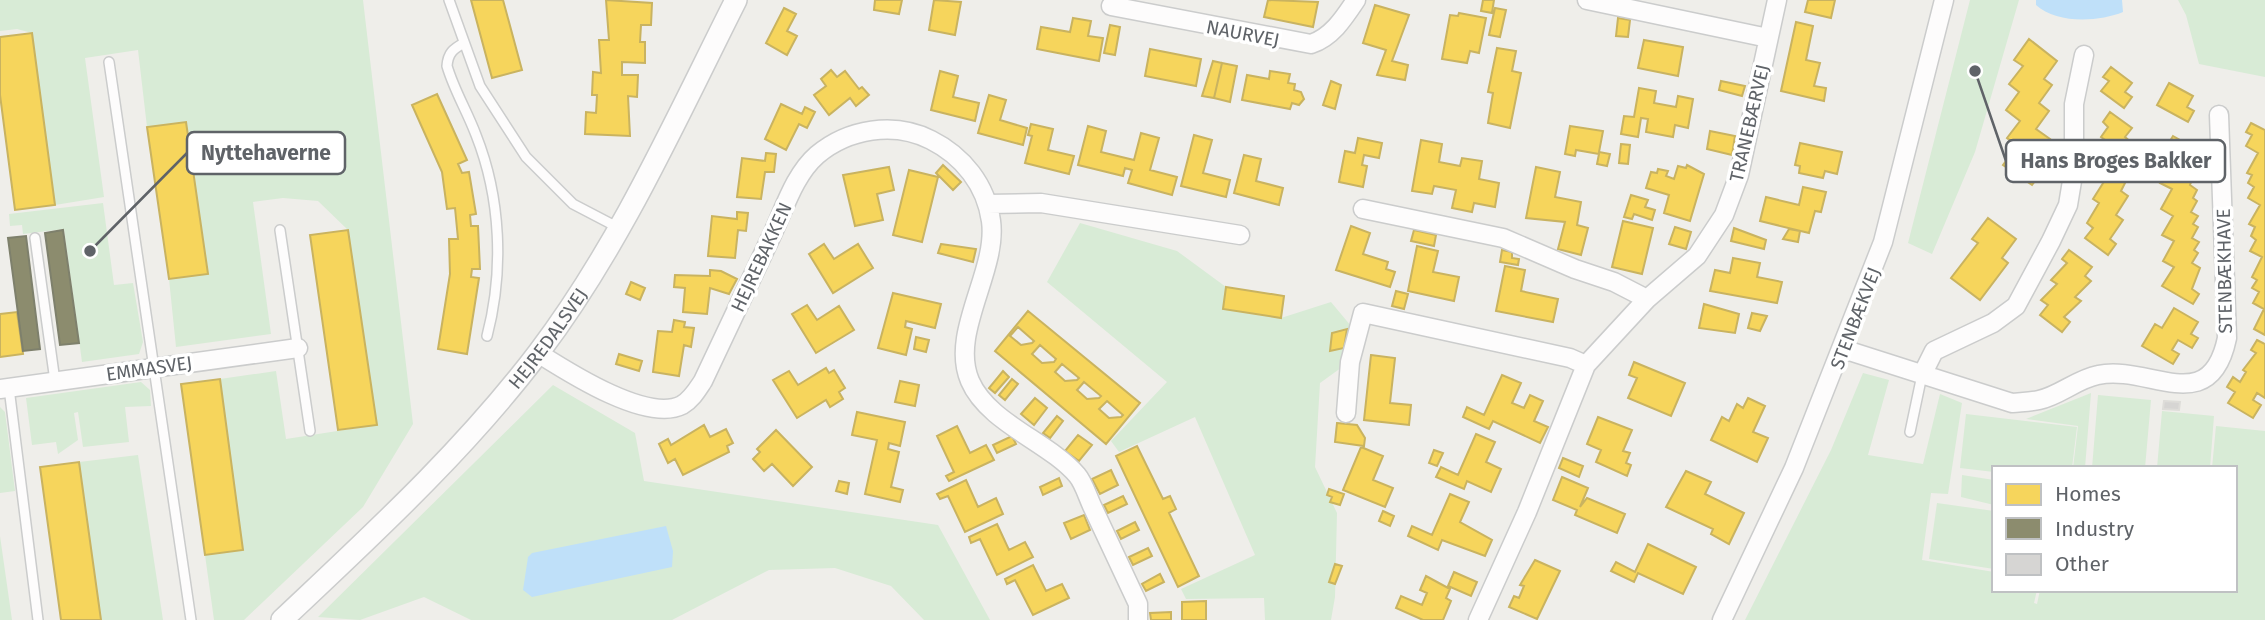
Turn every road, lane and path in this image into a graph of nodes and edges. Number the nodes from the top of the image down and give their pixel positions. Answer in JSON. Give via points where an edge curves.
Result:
{"nodes":[{"id":1,"x":449,"y":0,"type":"edge"},
{"id":2,"x":736,"y":0,"type":"edge"},
{"id":3,"x":1356,"y":0,"type":"edge"},
{"id":4,"x":1587,"y":0,"type":"edge"},
{"id":5,"x":1777,"y":0,"type":"edge"},
{"id":6,"x":1944,"y":0,"type":"edge"},
{"id":7,"x":1111,"y":6,"type":"dead end"},
{"id":8,"x":1768,"y":38,"type":"junction"},
{"id":9,"x":464,"y":43,"type":"junction"},
{"id":10,"x":2084,"y":55,"type":"dead end"},
{"id":11,"x":109,"y":62,"type":"dead end"},
{"id":12,"x":2220,"y":115,"type":"dead end"},
{"id":13,"x":987,"y":204,"type":"junction"},
{"id":14,"x":1363,"y":209,"type":"dead end"},
{"id":15,"x":619,"y":228,"type":"junction"},
{"id":16,"x":280,"y":230,"type":"dead end"},
{"id":17,"x":1240,"y":235,"type":"dead end"},
{"id":18,"x":36,"y":238,"type":"dead end"},
{"id":19,"x":1647,"y":299,"type":"junction"},
{"id":20,"x":486,"y":336,"type":"dead end"},
{"id":21,"x":298,"y":348,"type":"junction"},
{"id":22,"x":1843,"y":349,"type":"junction"},
{"id":23,"x":538,"y":353,"type":"junction"},
{"id":24,"x":1586,"y":365,"type":"junction"},
{"id":25,"x":153,"y":367,"type":"junction"},
{"id":26,"x":1923,"y":375,"type":"junction"},
{"id":27,"x":55,"y":381,"type":"junction"},
{"id":28,"x":4,"y":388,"type":"edge"},
{"id":29,"x":1346,"y":414,"type":"dead end"},
{"id":30,"x":310,"y":431,"type":"dead end"},
{"id":31,"x":1910,"y":432,"type":"dead end"},
{"id":32,"x":38,"y":620,"type":"edge"},
{"id":33,"x":191,"y":620,"type":"edge"},
{"id":34,"x":282,"y":620,"type":"edge"},
{"id":35,"x":1138,"y":620,"type":"edge"},
{"id":36,"x":1478,"y":620,"type":"edge"},
{"id":37,"x":1722,"y":620,"type":"edge"}],
"edges":[{"from":1,"to":9,"type":"lane"},
{"from":2,"to":15,"type":"street","name":"HEJREDALSVEJ"},
{"from":3,"to":7,"type":"street","name":"NAURVEJ","via":[[1334,31],[1311,44]]},
{"from":4,"to":8,"type":"street"},
{"from":5,"to":8,"type":"street","name":"TRANEBÆRVEJ"},
{"from":6,"to":22,"type":"street","name":"STENBÆKVEJ","via":[[1883,242]]},
{"from":8,"to":19,"type":"street","name":"TRANEBÆRVEJ","via":[[1739,175],[1724,215],[1697,256]]},
{"from":9,"to":15,"type":"lane","via":[[480,86],[526,157],[573,204]]},
{"from":9,"to":20,"type":"lane","via":[[447,56],[447,66],[489,176],[498,274]]},
{"from":10,"to":26,"type":"street","via":[[2074,104],[2068,205],[2051,242],[2017,306],[1993,323],[1934,351]]},
{"from":11,"to":25,"type":"lane"},
{"from":12,"to":26,"type":"street","name":"STENBÆKHAVE","via":[[2227,338],[2223,358],[2211,373],[2190,384],[2170,385],[2126,374],[2098,375],[2040,400],[2012,403]]},
{"from":13,"to":17,"type":"street","via":[[1041,203]]},
{"from":13,"to":23,"type":"street","name":"HEJREBAKKEN","via":[[970,172],[944,146],[899,130],[855,134],[825,149],[801,173],[692,398],[679,406],[660,407],[620,399]]},
{"from":13,"to":35,"type":"street","name":"HEJREBAKKEN","via":[[991,243],[966,341],[970,381],[996,412],[1077,475],[1138,604]]},
{"from":14,"to":19,"type":"street","via":[[1503,238]]},
{"from":15,"to":23,"type":"street","name":"HEJREDALSVEJ"},
{"from":16,"to":21,"type":"lane"},
{"from":18,"to":27,"type":"lane"},
{"from":19,"to":24,"type":"street","name":"TRANEBÆRVEJ"},
{"from":21,"to":25,"type":"street","name":"EMMASVEJ"},
{"from":21,"to":30,"type":"lane"},
{"from":22,"to":26,"type":"street","name":"STENBÆKHAVE"},
{"from":22,"to":37,"type":"street","name":"STENBÆKVEJ","via":[[1794,468]]},
{"from":23,"to":34,"type":"street","name":"HEJREDALSVEJ","via":[[408,502]]},
{"from":24,"to":29,"type":"street","via":[[1363,313],[1350,362]]},
{"from":24,"to":36,"type":"street","name":"TRANEBÆRVEJ"},
{"from":25,"to":27,"type":"street","name":"EMMASVEJ"},
{"from":25,"to":33,"type":"lane"},
{"from":26,"to":31,"type":"lane"},
{"from":27,"to":28,"type":"street","name":"EMMASVEJ"},
{"from":28,"to":32,"type":"lane"}]}
